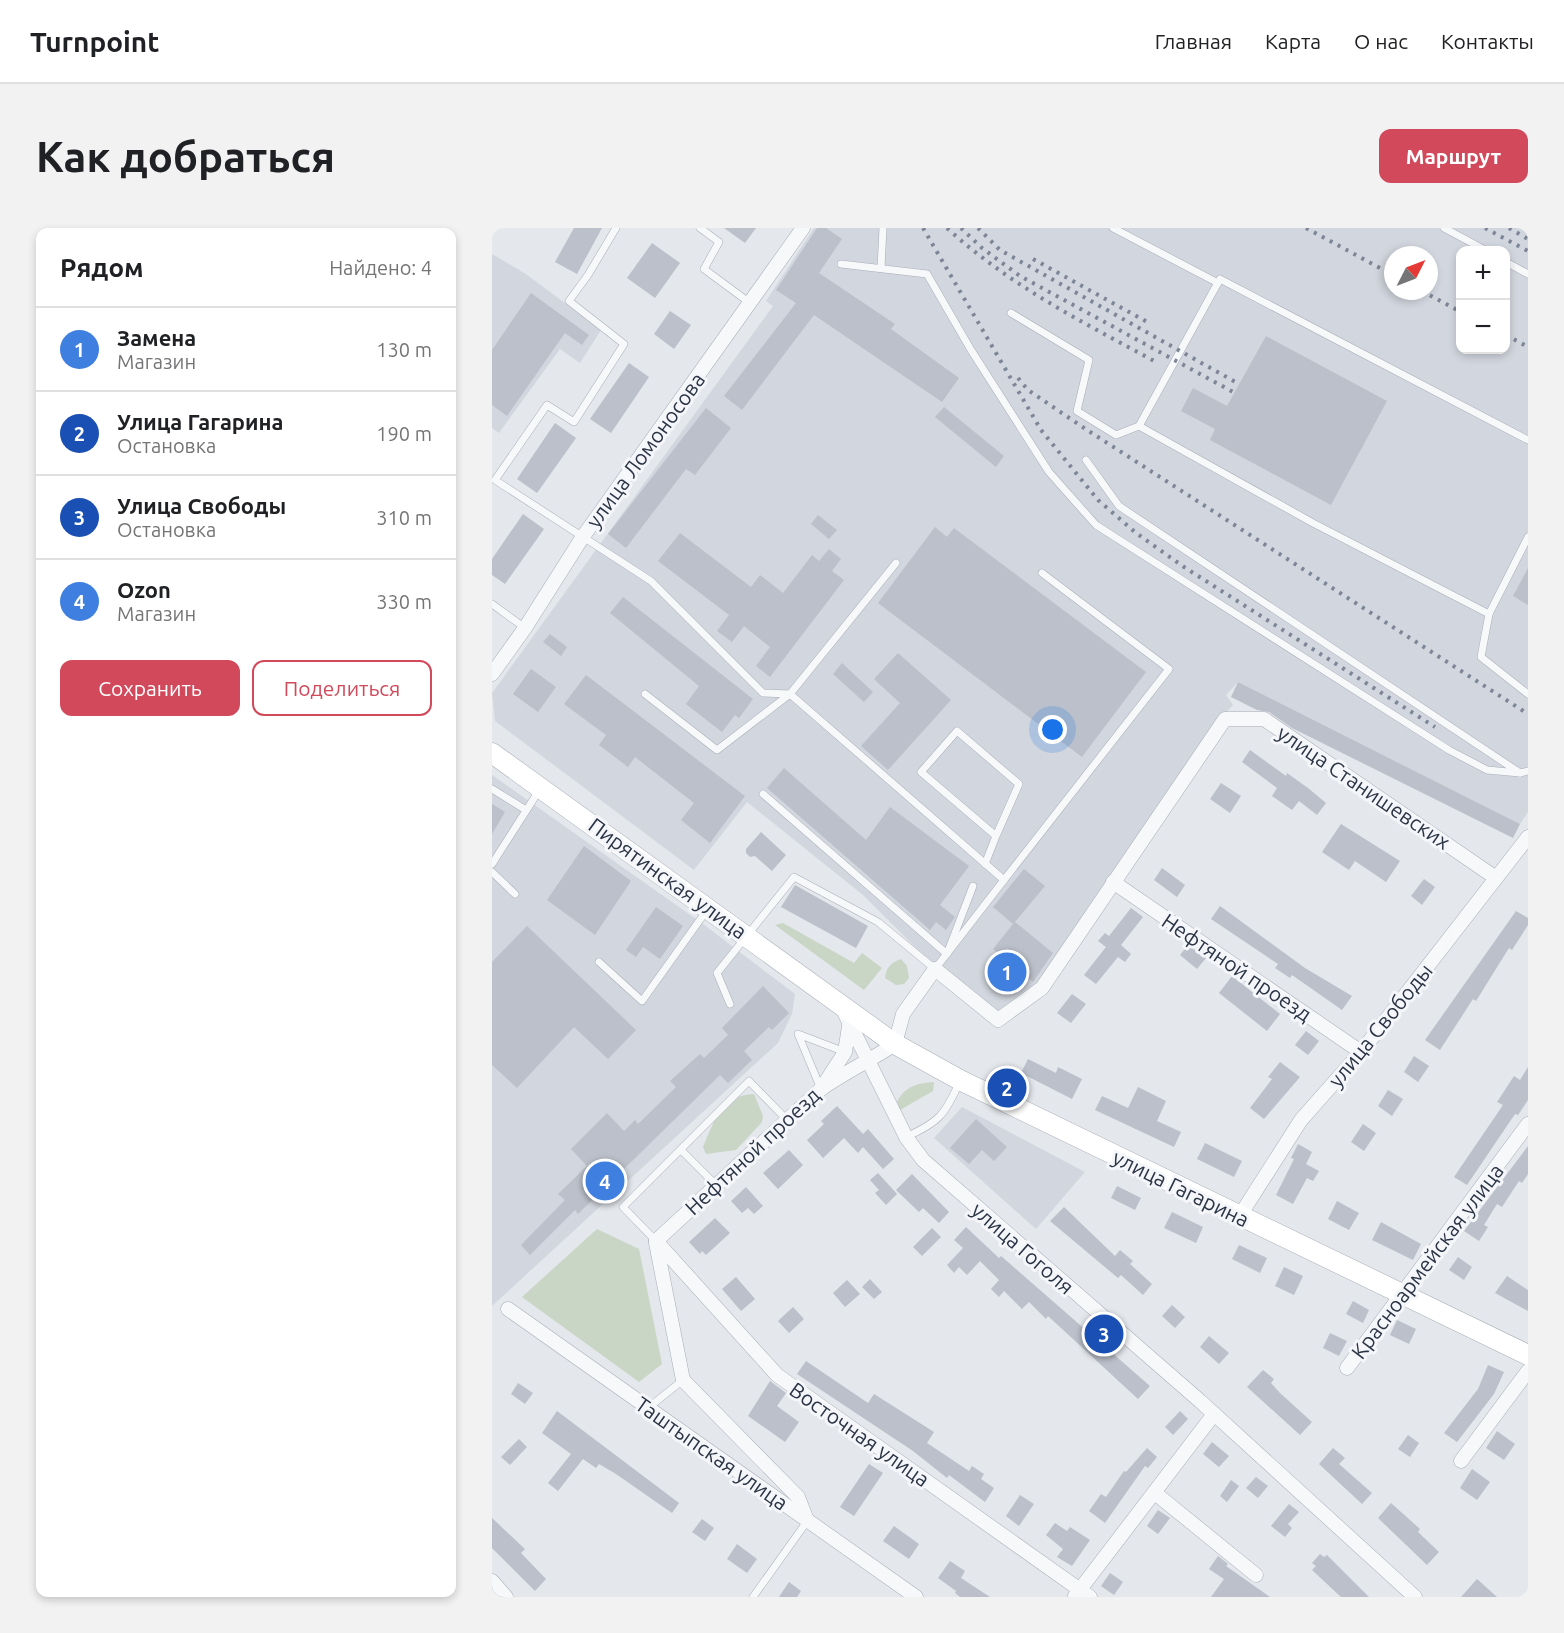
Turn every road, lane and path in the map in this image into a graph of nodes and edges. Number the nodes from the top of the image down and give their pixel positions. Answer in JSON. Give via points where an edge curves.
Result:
{"nodes":[{"id":1,"x":616,"y":228,"type":"edge"},
{"id":2,"x":700,"y":228,"type":"edge"},
{"id":3,"x":883,"y":228,"type":"edge"},
{"id":4,"x":1113,"y":228,"type":"edge"},
{"id":5,"x":1444,"y":228,"type":"edge"},
{"id":6,"x":803,"y":229,"type":"edge"},
{"id":7,"x":1478,"y":246,"type":"edge"},
{"id":8,"x":841,"y":264,"type":"dead end"},
{"id":9,"x":1510,"y":264,"type":"edge"},
{"id":10,"x":881,"y":268,"type":"junction"},
{"id":11,"x":1528,"y":274,"type":"edge"},
{"id":12,"x":1218,"y":283,"type":"junction"},
{"id":13,"x":751,"y":304,"type":"junction"},
{"id":14,"x":1011,"y":313,"type":"dead end"},
{"id":15,"x":1139,"y":426,"type":"junction"},
{"id":16,"x":1528,"y":440,"type":"edge"},
{"id":17,"x":1086,"y":460,"type":"dead end"},
{"id":18,"x":1528,"y":537,"type":"edge"},
{"id":19,"x":582,"y":538,"type":"junction"},
{"id":20,"x":896,"y":563,"type":"dead end"},
{"id":21,"x":1042,"y":573,"type":"dead end"},
{"id":22,"x":492,"y":604,"type":"edge"},
{"id":23,"x":1489,"y":614,"type":"junction"},
{"id":24,"x":525,"y":628,"type":"junction"},
{"id":25,"x":492,"y":674,"type":"edge"},
{"id":26,"x":645,"y":694,"type":"dead end"},
{"id":27,"x":790,"y":694,"type":"junction"},
{"id":28,"x":1528,"y":694,"type":"edge"},
{"id":29,"x":492,"y":753,"type":"edge"},
{"id":30,"x":1528,"y":771,"type":"edge"},
{"id":31,"x":1520,"y":773,"type":"junction"},
{"id":32,"x":541,"y":786,"type":"junction"},
{"id":33,"x":492,"y":789,"type":"edge"},
{"id":34,"x":763,"y":794,"type":"dead end"},
{"id":35,"x":526,"y":810,"type":"junction"},
{"id":36,"x":996,"y":836,"type":"junction"},
{"id":37,"x":1528,"y":837,"type":"edge"},
{"id":38,"x":492,"y":864,"type":"edge"},
{"id":39,"x":985,"y":864,"type":"junction"},
{"id":40,"x":492,"y":872,"type":"edge"},
{"id":41,"x":1496,"y":878,"type":"junction"},
{"id":42,"x":1004,"y":880,"type":"junction"},
{"id":43,"x":1113,"y":882,"type":"junction"},
{"id":44,"x":973,"y":886,"type":"dead end"},
{"id":45,"x":515,"y":894,"type":"dead end"},
{"id":46,"x":708,"y":908,"type":"junction"},
{"id":47,"x":746,"y":935,"type":"junction"},
{"id":48,"x":947,"y":954,"type":"junction"},
{"id":49,"x":599,"y":962,"type":"dead end"},
{"id":50,"x":935,"y":969,"type":"junction"},
{"id":51,"x":730,"y":1004,"type":"dead end"},
{"id":52,"x":846,"y":1013,"type":"junction"},
{"id":53,"x":895,"y":1044,"type":"junction"},
{"id":54,"x":845,"y":1052,"type":"junction"},
{"id":55,"x":1361,"y":1052,"type":"junction"},
{"id":56,"x":870,"y":1061,"type":"junction"},
{"id":57,"x":960,"y":1080,"type":"junction"},
{"id":58,"x":821,"y":1089,"type":"junction"},
{"id":59,"x":787,"y":1120,"type":"junction"},
{"id":60,"x":1528,"y":1124,"type":"edge"},
{"id":61,"x":906,"y":1137,"type":"junction"},
{"id":62,"x":681,"y":1150,"type":"junction"},
{"id":63,"x":716,"y":1185,"type":"junction"},
{"id":64,"x":1239,"y":1217,"type":"junction"},
{"id":65,"x":656,"y":1241,"type":"junction"},
{"id":66,"x":1403,"y":1295,"type":"junction"},
{"id":67,"x":508,"y":1309,"type":"dead end"},
{"id":68,"x":1528,"y":1355,"type":"edge"},
{"id":69,"x":1347,"y":1368,"type":"dead end"},
{"id":70,"x":1528,"y":1371,"type":"edge"},
{"id":71,"x":683,"y":1380,"type":"junction"},
{"id":72,"x":648,"y":1408,"type":"junction"},
{"id":73,"x":1214,"y":1414,"type":"junction"},
{"id":74,"x":1461,"y":1461,"type":"dead end"},
{"id":75,"x":1155,"y":1493,"type":"junction"},
{"id":76,"x":808,"y":1520,"type":"junction"},
{"id":77,"x":1256,"y":1575,"type":"dead end"},
{"id":78,"x":492,"y":1581,"type":"edge"},
{"id":79,"x":1081,"y":1595,"type":"edge"},
{"id":80,"x":506,"y":1597,"type":"edge"},
{"id":81,"x":753,"y":1597,"type":"edge"},
{"id":82,"x":916,"y":1597,"type":"edge"},
{"id":83,"x":1415,"y":1597,"type":"edge"}],
"edges":[{"from":1,"to":19,"type":"lane","via":[[569,301],[624,344],[574,422],[547,405],[495,480]]},
{"from":2,"to":13,"type":"lane","via":[[719,242],[704,269]]},
{"from":3,"to":10,"type":"lane"},
{"from":4,"to":12,"type":"lane"},
{"from":5,"to":7,"type":"lane"},
{"from":6,"to":13,"type":"street","name":"улица Ломоносова"},
{"from":8,"to":10,"type":"lane"},
{"from":9,"to":11,"type":"lane"},
{"from":10,"to":31,"type":"lane","via":[[927,274],[1049,472],[1096,525],[1449,750],[1487,770]]},
{"from":12,"to":15,"type":"lane"},
{"from":12,"to":16,"type":"lane","via":[[1220,279]]},
{"from":13,"to":19,"type":"street","name":"улица Ломоносова"},
{"from":14,"to":15,"type":"lane","via":[[1089,360],[1077,411],[1116,435]]},
{"from":15,"to":23,"type":"lane","via":[[1313,523]]},
{"from":17,"to":31,"type":"lane","via":[[1119,506]]},
{"from":18,"to":23,"type":"lane"},
{"from":19,"to":24,"type":"street","name":"улица Ломоносова"},
{"from":19,"to":27,"type":"lane","via":[[651,581],[763,693]]},
{"from":20,"to":27,"type":"lane"},
{"from":21,"to":42,"type":"lane","via":[[1169,669]]},
{"from":22,"to":24,"type":"lane"},
{"from":23,"to":28,"type":"lane","via":[[1482,657]]},
{"from":24,"to":25,"type":"street","name":"улица Ломоносова"},
{"from":26,"to":27,"type":"lane","via":[[717,750]]},
{"from":27,"to":39,"type":"lane"},
{"from":29,"to":32,"type":"street","name":"Пирятинская улица"},
{"from":30,"to":31,"type":"lane"},
{"from":32,"to":35,"type":"lane"},
{"from":32,"to":46,"type":"street","name":"Пирятинская улица"},
{"from":33,"to":35,"type":"lane"},
{"from":34,"to":48,"type":"lane"},
{"from":35,"to":38,"type":"lane"},
{"from":36,"to":36,"type":"lane","via":[[921,772],[957,731],[1019,784]]},
{"from":36,"to":39,"type":"lane"},
{"from":37,"to":41,"type":"street","name":"улица Свободы"},
{"from":39,"to":42,"type":"lane"},
{"from":40,"to":45,"type":"lane"},
{"from":41,"to":43,"type":"street","name":"улица Станишевских","via":[[1264,719],[1225,719]]},
{"from":41,"to":55,"type":"street","name":"улица Свободы"},
{"from":42,"to":48,"type":"lane"},
{"from":43,"to":50,"type":"street","via":[[1042,988],[998,1020]]},
{"from":43,"to":55,"type":"street","name":"Нефтяной проезд"},
{"from":44,"to":48,"type":"lane"},
{"from":46,"to":47,"type":"street","name":"Пирятинская улица"},
{"from":46,"to":49,"type":"lane","via":[[642,1001]]},
{"from":47,"to":50,"type":"lane","via":[[794,877],[878,921]]},
{"from":47,"to":51,"type":"lane","via":[[717,973]]},
{"from":47,"to":52,"type":"street","name":"Пирятинская улица"},
{"from":48,"to":50,"type":"lane"},
{"from":50,"to":53,"type":"street","via":[[903,1014]]},
{"from":52,"to":53,"type":"street","name":"улица Гагарина"},
{"from":52,"to":54,"type":"street","name":"Нефтяной проезд"},
{"from":52,"to":56,"type":"street","name":"улица Гоголя"},
{"from":53,"to":56,"type":"street"},
{"from":53,"to":57,"type":"street","name":"улица Гагарина"},
{"from":54,"to":58,"type":"street","name":"Нефтяной проезд"},
{"from":54,"to":58,"type":"lane","via":[[798,1034]]},
{"from":55,"to":64,"type":"street","name":"улица Свободы","via":[[1301,1120]]},
{"from":56,"to":58,"type":"street","via":[[849,1069]]},
{"from":56,"to":61,"type":"street","name":"улица Гоголя"},
{"from":57,"to":61,"type":"lane","via":[[949,1105],[933,1125]]},
{"from":57,"to":64,"type":"street","name":"улица Гагарина"},
{"from":58,"to":59,"type":"street","name":"Нефтяной проезд"},
{"from":59,"to":62,"type":"lane","via":[[749,1081]]},
{"from":59,"to":63,"type":"street","name":"Нефтяной проезд"},
{"from":60,"to":66,"type":"street","name":"Красноармейская улица"},
{"from":61,"to":73,"type":"street","name":"улица Гоголя","via":[[923,1161]]},
{"from":62,"to":63,"type":"lane"},
{"from":62,"to":65,"type":"lane","via":[[623,1207]]},
{"from":63,"to":65,"type":"street","name":"Нефтяной проезд"},
{"from":64,"to":66,"type":"street","name":"улица Гагарина"},
{"from":65,"to":71,"type":"street"},
{"from":65,"to":79,"type":"street","name":"Восточная улица","via":[[777,1375]]},
{"from":66,"to":68,"type":"street","name":"улица Гагарина"},
{"from":66,"to":69,"type":"street","name":"Красноармейская улица"},
{"from":67,"to":72,"type":"street","name":"Таштыпская улица"},
{"from":70,"to":74,"type":"street"},
{"from":71,"to":72,"type":"lane"},
{"from":71,"to":76,"type":"street","via":[[798,1497]]},
{"from":72,"to":76,"type":"street","name":"Таштыпская улица"},
{"from":73,"to":75,"type":"street"},
{"from":73,"to":83,"type":"street","name":"улица Гоголя"},
{"from":75,"to":77,"type":"street"},
{"from":75,"to":79,"type":"street"},
{"from":76,"to":81,"type":"lane"},
{"from":76,"to":82,"type":"street","name":"Таштыпская улица"},
{"from":78,"to":80,"type":"street"}]}
